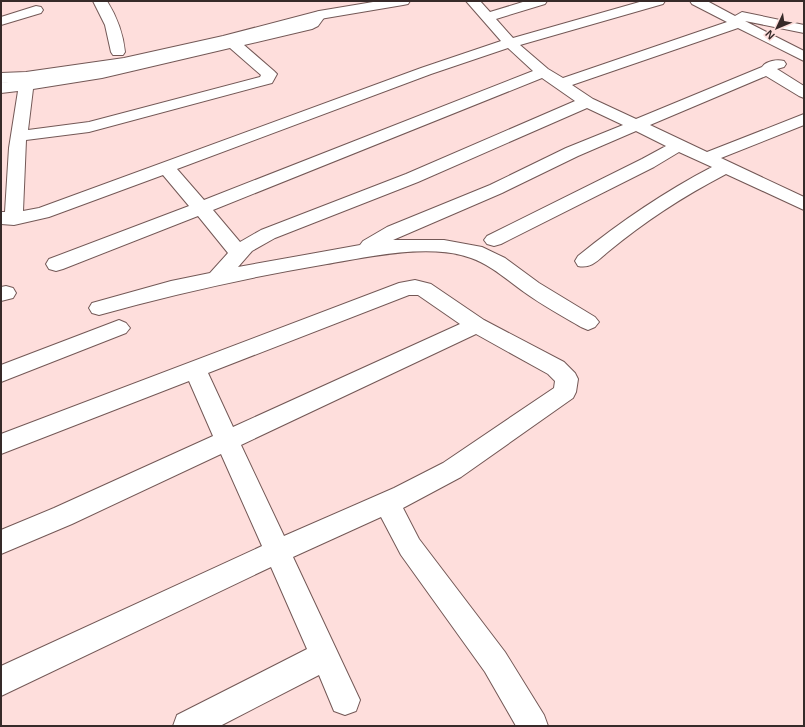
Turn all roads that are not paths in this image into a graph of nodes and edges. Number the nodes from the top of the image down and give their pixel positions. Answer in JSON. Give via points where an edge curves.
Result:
{"nodes":[{"id":1,"x":100,"y":1,"type":"edge"},
{"id":2,"x":403,"y":1,"type":"edge"},
{"id":3,"x":473,"y":1,"type":"edge"},
{"id":4,"x":540,"y":1,"type":"edge"},
{"id":5,"x":658,"y":1,"type":"edge"},
{"id":6,"x":697,"y":1,"type":"edge"},
{"id":7,"x":723,"y":8,"type":"edge"},
{"id":8,"x":36,"y":10,"type":"dead end"},
{"id":9,"x":319,"y":15,"type":"junction"},
{"id":10,"x":804,"y":15,"type":"edge"},
{"id":11,"x":487,"y":17,"type":"junction"},
{"id":12,"x":1,"y":21,"type":"edge"},
{"id":13,"x":738,"y":23,"type":"junction"},
{"id":14,"x":801,"y":29,"type":"edge"},
{"id":15,"x":233,"y":43,"type":"junction"},
{"id":16,"x":510,"y":43,"type":"junction"},
{"id":17,"x":118,"y":52,"type":"junction"},
{"id":18,"x":802,"y":56,"type":"edge"},
{"id":19,"x":767,"y":70,"type":"junction"},
{"id":20,"x":543,"y":72,"type":"junction"},
{"id":21,"x":1,"y":73,"type":"edge"},
{"id":22,"x":1,"y":78,"type":"edge"},
{"id":23,"x":562,"y":84,"type":"junction"},
{"id":24,"x":26,"y":86,"type":"junction"},
{"id":25,"x":1,"y":88,"type":"edge"},
{"id":26,"x":804,"y":93,"type":"edge"},
{"id":27,"x":587,"y":102,"type":"junction"},
{"id":28,"x":804,"y":119,"type":"edge"},
{"id":29,"x":635,"y":125,"type":"junction"},
{"id":30,"x":13,"y":143,"type":"edge"},
{"id":31,"x":679,"y":145,"type":"junction"},
{"id":32,"x":707,"y":158,"type":"junction"},
{"id":33,"x":166,"y":167,"type":"junction"},
{"id":34,"x":726,"y":167,"type":"junction"},
{"id":35,"x":804,"y":204,"type":"edge"},
{"id":36,"x":200,"y":208,"type":"junction"},
{"id":37,"x":7,"y":219,"type":"edge"},
{"id":38,"x":494,"y":240,"type":"dead end"},
{"id":39,"x":358,"y":252,"type":"junction"},
{"id":40,"x":239,"y":253,"type":"junction"},
{"id":41,"x":585,"y":261,"type":"dead end"},
{"id":42,"x":56,"y":264,"type":"dead end"},
{"id":43,"x":217,"y":277,"type":"junction"},
{"id":44,"x":99,"y":308,"type":"dead end"},
{"id":45,"x":588,"y":322,"type":"dead end"},
{"id":46,"x":477,"y":325,"type":"junction"},
{"id":47,"x":119,"y":328,"type":"dead end"},
{"id":48,"x":195,"y":370,"type":"junction"},
{"id":49,"x":1,"y":374,"type":"edge"},
{"id":50,"x":228,"y":440,"type":"junction"},
{"id":51,"x":1,"y":444,"type":"edge"},
{"id":52,"x":386,"y":503,"type":"junction"},
{"id":53,"x":1,"y":542,"type":"edge"},
{"id":54,"x":278,"y":552,"type":"junction"},
{"id":55,"x":325,"y":656,"type":"junction"},
{"id":56,"x":1,"y":681,"type":"edge"},
{"id":57,"x":344,"y":700,"type":"dead end"},
{"id":58,"x":188,"y":726,"type":"edge"},
{"id":59,"x":533,"y":726,"type":"edge"}],
"edges":[{"from":1,"to":17,"type":"street","via":[[108,12]]},
{"from":2,"to":9,"type":"street"},
{"from":3,"to":11,"type":"street"},
{"from":4,"to":11,"type":"street"},
{"from":5,"to":16,"type":"street"},
{"from":6,"to":7,"type":"street"},
{"from":7,"to":13,"type":"street"},
{"from":7,"to":14,"type":"street"},
{"from":8,"to":12,"type":"street"},
{"from":9,"to":15,"type":"street","via":[[307,26]]},
{"from":9,"to":17,"type":"street","via":[[286,17]]},
{"from":9,"to":22,"type":"street","via":[[225,40],[124,62],[26,77]]},
{"from":10,"to":14,"type":"street"},
{"from":11,"to":16,"type":"street"},
{"from":13,"to":18,"type":"street"},
{"from":13,"to":23,"type":"street"},
{"from":15,"to":24,"type":"street","via":[[102,73]]},
{"from":15,"to":30,"type":"street","via":[[269,74],[267,80],[147,113]]},
{"from":16,"to":20,"type":"street"},
{"from":16,"to":33,"type":"street","via":[[426,71]]},
{"from":17,"to":21,"type":"street","via":[[39,69]]},
{"from":18,"to":19,"type":"street","via":[[769,67]]},
{"from":19,"to":26,"type":"street"},
{"from":19,"to":29,"type":"street"},
{"from":20,"to":23,"type":"street"},
{"from":20,"to":36,"type":"street"},
{"from":23,"to":27,"type":"street"},
{"from":24,"to":25,"type":"street"},
{"from":24,"to":30,"type":"street"},
{"from":27,"to":29,"type":"street"},
{"from":27,"to":40,"type":"street","via":[[412,178],[268,234]]},
{"from":28,"to":32,"type":"street"},
{"from":29,"to":31,"type":"street"},
{"from":29,"to":39,"type":"street","via":[[496,189],[394,231]]},
{"from":30,"to":37,"type":"street"},
{"from":31,"to":32,"type":"street"},
{"from":31,"to":38,"type":"street"},
{"from":32,"to":34,"type":"street"},
{"from":33,"to":36,"type":"street"},
{"from":33,"to":37,"type":"street","via":[[43,213]]},
{"from":34,"to":35,"type":"street"},
{"from":34,"to":41,"type":"street","via":[[671,198],[625,229]]},
{"from":36,"to":40,"type":"street"},
{"from":36,"to":42,"type":"street"},
{"from":39,"to":43,"type":"street"},
{"from":39,"to":45,"type":"street","via":[[392,246],[444,246],[475,252],[498,263],[532,288]]},
{"from":40,"to":43,"type":"street"},
{"from":43,"to":44,"type":"street"},
{"from":46,"to":48,"type":"street","via":[[424,289],[406,288]]},
{"from":46,"to":50,"type":"street"},
{"from":46,"to":52,"type":"street","via":[[556,368],[567,379],[565,392],[452,470]]},
{"from":47,"to":49,"type":"street"},
{"from":48,"to":50,"type":"street"},
{"from":48,"to":51,"type":"street"},
{"from":50,"to":53,"type":"street"},
{"from":50,"to":54,"type":"street"},
{"from":52,"to":54,"type":"street"},
{"from":52,"to":59,"type":"street","via":[[410,546],[495,662]]},
{"from":54,"to":55,"type":"street"},
{"from":54,"to":56,"type":"street"},
{"from":55,"to":57,"type":"street"},
{"from":55,"to":58,"type":"street"}]}
